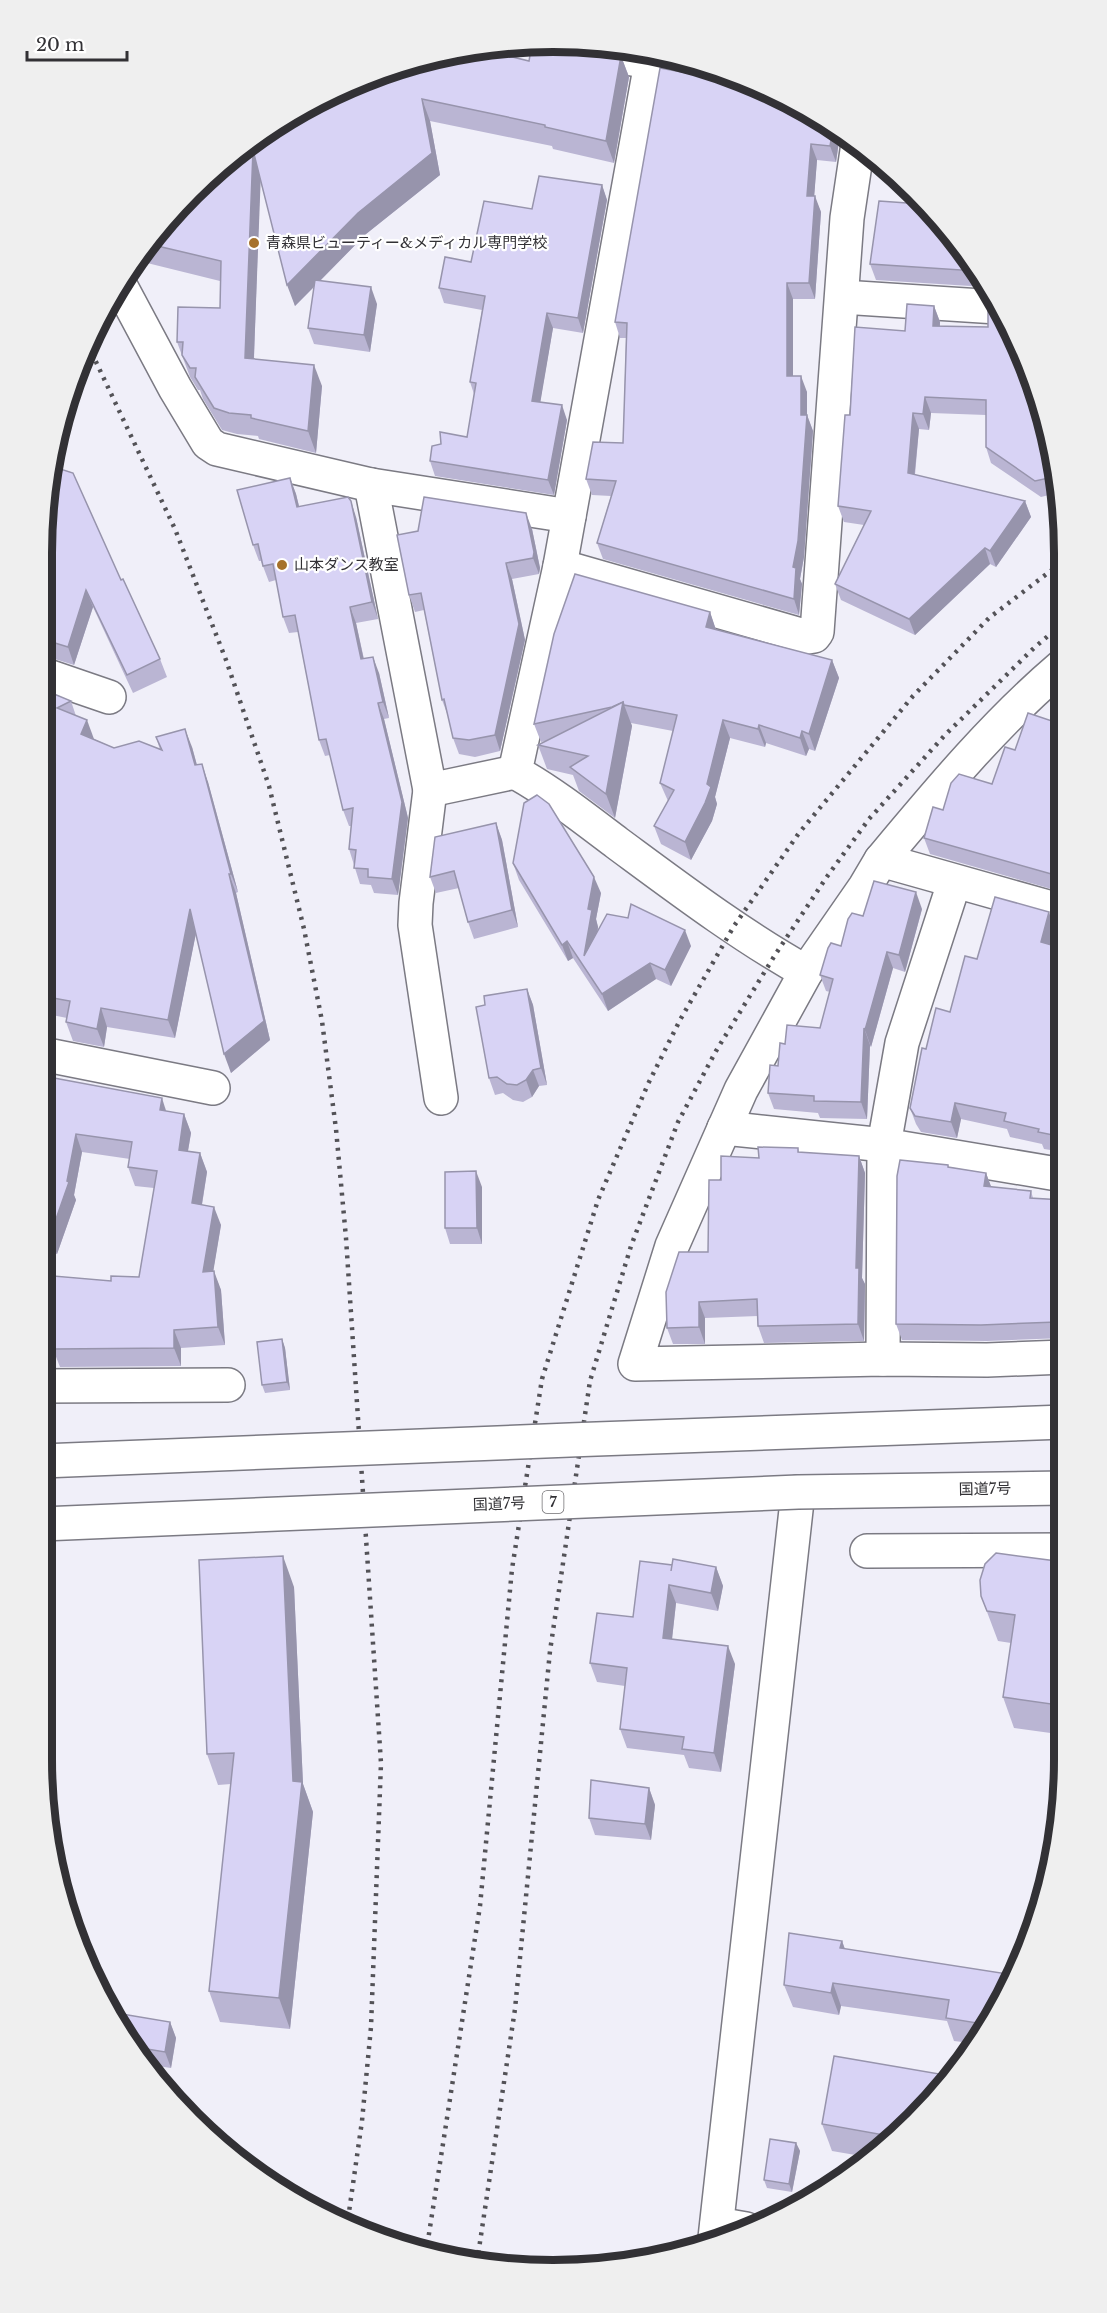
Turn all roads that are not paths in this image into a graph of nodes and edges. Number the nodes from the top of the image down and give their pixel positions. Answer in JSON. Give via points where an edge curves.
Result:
{"nodes":[{"id":1,"x":623,"y":58,"type":"edge"},
{"id":2,"x":651,"y":63,"type":"junction"},
{"id":3,"x":666,"y":66,"type":"edge"},
{"id":4,"x":856,"y":155,"type":"edge"},
{"id":5,"x":125,"y":295,"type":"edge"},
{"id":6,"x":842,"y":297,"type":"junction"},
{"id":7,"x":989,"y":306,"type":"edge"},
{"id":8,"x":371,"y":485,"type":"junction"},
{"id":9,"x":569,"y":516,"type":"junction"},
{"id":10,"x":560,"y":566,"type":"junction"},
{"id":11,"x":1054,"y":673,"type":"edge"},
{"id":12,"x":52,"y":677,"type":"edge"},
{"id":13,"x":109,"y":697,"type":"dead end"},
{"id":14,"x":515,"y":772,"type":"junction"},
{"id":15,"x":430,"y":790,"type":"junction"},
{"id":16,"x":881,"y":860,"type":"junction"},
{"id":17,"x":954,"y":883,"type":"junction"},
{"id":18,"x":1054,"y":909,"type":"edge"},
{"id":19,"x":806,"y":972,"type":"junction"},
{"id":20,"x":52,"y":1056,"type":"edge"},
{"id":21,"x":213,"y":1088,"type":"dead end"},
{"id":22,"x":441,"y":1098,"type":"dead end"},
{"id":23,"x":724,"y":1128,"type":"junction"},
{"id":24,"x":884,"y":1145,"type":"junction"},
{"id":25,"x":1054,"y":1173,"type":"edge"},
{"id":26,"x":1054,"y":1357,"type":"edge"},
{"id":27,"x":883,"y":1359,"type":"junction"},
{"id":28,"x":228,"y":1385,"type":"dead end"},
{"id":29,"x":52,"y":1386,"type":"edge"},
{"id":30,"x":1054,"y":1422,"type":"edge"},
{"id":31,"x":52,"y":1461,"type":"edge"},
{"id":32,"x":1054,"y":1488,"type":"edge"},
{"id":33,"x":798,"y":1492,"type":"junction"},
{"id":34,"x":52,"y":1524,"type":"edge"},
{"id":35,"x":1054,"y":1550,"type":"edge"},
{"id":36,"x":867,"y":1551,"type":"dead end"},
{"id":37,"x":726,"y":2230,"type":"edge"}],
"edges":[{"from":1,"to":2,"type":"main road"},
{"from":2,"to":3,"type":"main road"},
{"from":2,"to":9,"type":"main road"},
{"from":4,"to":6,"type":"main road"},
{"from":5,"to":8,"type":"main road","via":[[175,388],[212,446]]},
{"from":6,"to":7,"type":"main road"},
{"from":6,"to":10,"type":"main road","via":[[814,636]]},
{"from":8,"to":9,"type":"main road"},
{"from":8,"to":15,"type":"main road"},
{"from":9,"to":10,"type":"main road"},
{"from":10,"to":14,"type":"main road"},
{"from":11,"to":16,"type":"main road","via":[[943,786]]},
{"from":12,"to":13,"type":"main road"},
{"from":14,"to":15,"type":"main road"},
{"from":14,"to":19,"type":"main road","via":[[775,955]]},
{"from":15,"to":22,"type":"main road","via":[[415,925]]},
{"from":16,"to":17,"type":"main road"},
{"from":16,"to":19,"type":"main road"},
{"from":17,"to":18,"type":"main road"},
{"from":17,"to":24,"type":"main road","via":[[902,1043]]},
{"from":19,"to":23,"type":"main road"},
{"from":20,"to":21,"type":"main road"},
{"from":23,"to":24,"type":"main road"},
{"from":23,"to":27,"type":"main road","via":[[672,1246],[635,1365]]},
{"from":24,"to":25,"type":"main road"},
{"from":24,"to":27,"type":"main road"},
{"from":26,"to":27,"type":"main road"},
{"from":28,"to":29,"type":"main road"},
{"from":30,"to":31,"type":"main road","bridge":true},
{"from":32,"to":33,"type":"main road","name":"国道7号","number":"7","bridge":true},
{"from":33,"to":34,"type":"main road","name":"国道7号","number":"7","bridge":true},
{"from":33,"to":37,"type":"main road","via":[[753,1894]]},
{"from":35,"to":36,"type":"main road"}]}
